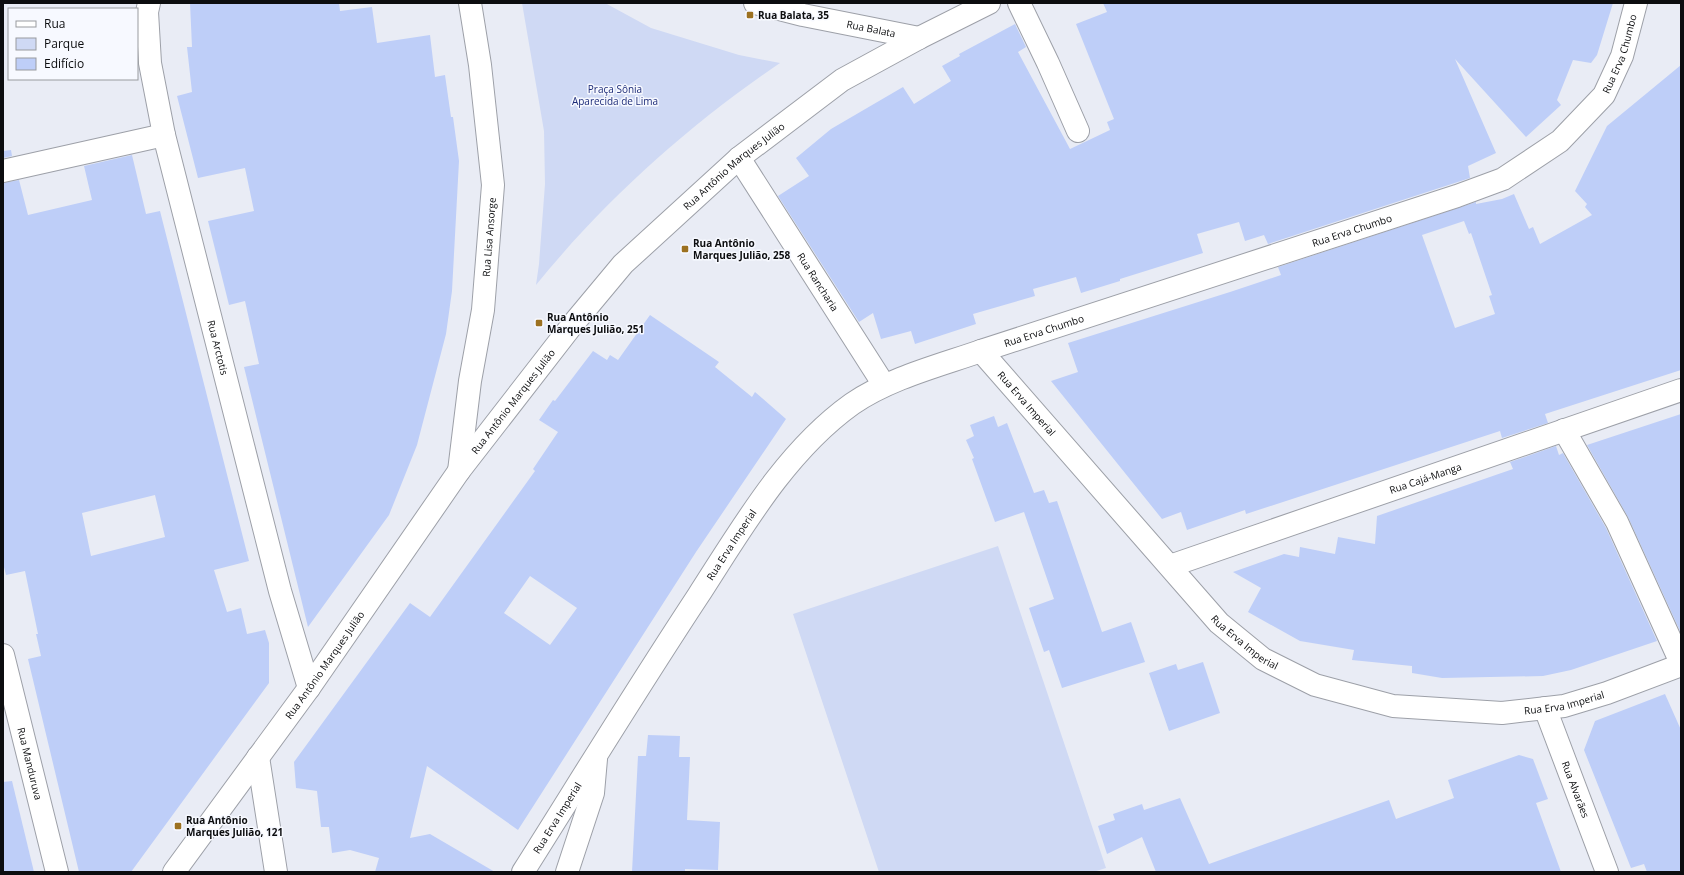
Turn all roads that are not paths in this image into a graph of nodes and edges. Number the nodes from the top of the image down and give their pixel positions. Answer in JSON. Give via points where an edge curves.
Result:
{"nodes":[{"id":1,"x":149,"y":3,"type":"edge"},
{"id":2,"x":470,"y":3,"type":"edge"},
{"id":3,"x":755,"y":3,"type":"edge"},
{"id":4,"x":990,"y":3,"type":"edge"},
{"id":5,"x":1019,"y":3,"type":"edge"},
{"id":6,"x":1636,"y":3,"type":"edge"},
{"id":7,"x":918,"y":38,"type":"junction"},
{"id":8,"x":1078,"y":131,"type":"dead end"},
{"id":9,"x":164,"y":135,"type":"junction"},
{"id":10,"x":739,"y":158,"type":"junction"},
{"id":11,"x":3,"y":171,"type":"edge"},
{"id":12,"x":981,"y":351,"type":"junction"},
{"id":13,"x":884,"y":386,"type":"junction"},
{"id":14,"x":1681,"y":390,"type":"edge"},
{"id":15,"x":1564,"y":430,"type":"junction"},
{"id":16,"x":459,"y":471,"type":"junction"},
{"id":17,"x":1170,"y":566,"type":"junction"},
{"id":18,"x":3,"y":655,"type":"edge"},
{"id":19,"x":1681,"y":664,"type":"edge"},
{"id":20,"x":309,"y":688,"type":"junction"},
{"id":21,"x":1545,"y":708,"type":"junction"},
{"id":22,"x":596,"y":756,"type":"junction"},
{"id":23,"x":258,"y":757,"type":"junction"},
{"id":24,"x":57,"y":872,"type":"edge"},
{"id":25,"x":174,"y":872,"type":"edge"},
{"id":26,"x":276,"y":872,"type":"edge"},
{"id":27,"x":523,"y":872,"type":"edge"},
{"id":28,"x":567,"y":872,"type":"edge"},
{"id":29,"x":1607,"y":872,"type":"edge"}],
"edges":[{"from":1,"to":9,"type":"street","name":"Rua Arctotis","via":[[147,12],[150,64]]},
{"from":2,"to":16,"type":"street","name":"Rua Lisa Ansorge","via":[[480,65],[493,185],[483,310],[470,381]]},
{"from":3,"to":7,"type":"street","name":"Rua Balata"},
{"from":4,"to":7,"type":"street","name":"Rua Antônio Marques Julião"},
{"from":5,"to":8,"type":"street"},
{"from":6,"to":12,"type":"street","name":"Rua Erva Chumbo","via":[[1622,56],[1604,95],[1560,141],[1502,179],[1457,196],[1155,286]]},
{"from":7,"to":10,"type":"street","name":"Rua Antônio Marques Julião","via":[[842,80]]},
{"from":9,"to":11,"type":"street"},
{"from":9,"to":20,"type":"street","name":"Rua Arctotis","via":[[280,591]]},
{"from":10,"to":13,"type":"street","name":"Rua Rancharia"},
{"from":10,"to":16,"type":"street","name":"Rua Antônio Marques Julião","via":[[623,264]]},
{"from":12,"to":13,"type":"street","name":"Rua Erva Imperial"},
{"from":12,"to":17,"type":"street","name":"Rua Erva Imperial"},
{"from":13,"to":22,"type":"street","name":"Rua Erva Imperial","via":[[852,404],[818,433],[791,461],[736,537]]},
{"from":14,"to":15,"type":"street","name":"Rua Cajá-Manga"},
{"from":15,"to":17,"type":"street","name":"Rua Cajá-Manga"},
{"from":15,"to":19,"type":"street","via":[[1617,522]]},
{"from":16,"to":20,"type":"street","name":"Rua Antônio Marques Julião"},
{"from":17,"to":21,"type":"street","name":"Rua Erva Imperial","via":[[1224,628],[1263,659],[1315,685],[1393,706],[1502,713]]},
{"from":18,"to":24,"type":"street","name":"Rua Manduruva"},
{"from":19,"to":21,"type":"street","name":"Rua Erva Imperial","via":[[1607,693],[1564,706]]},
{"from":20,"to":23,"type":"street","name":"Rua Antônio Marques Julião"},
{"from":21,"to":29,"type":"street","name":"Rua Alvarães"},
{"from":22,"to":27,"type":"street","name":"Rua Erva Imperial"},
{"from":22,"to":28,"type":"street","via":[[593,792]]},
{"from":23,"to":25,"type":"street","name":"Rua Antônio Marques Julião"},
{"from":23,"to":26,"type":"street"}]}
